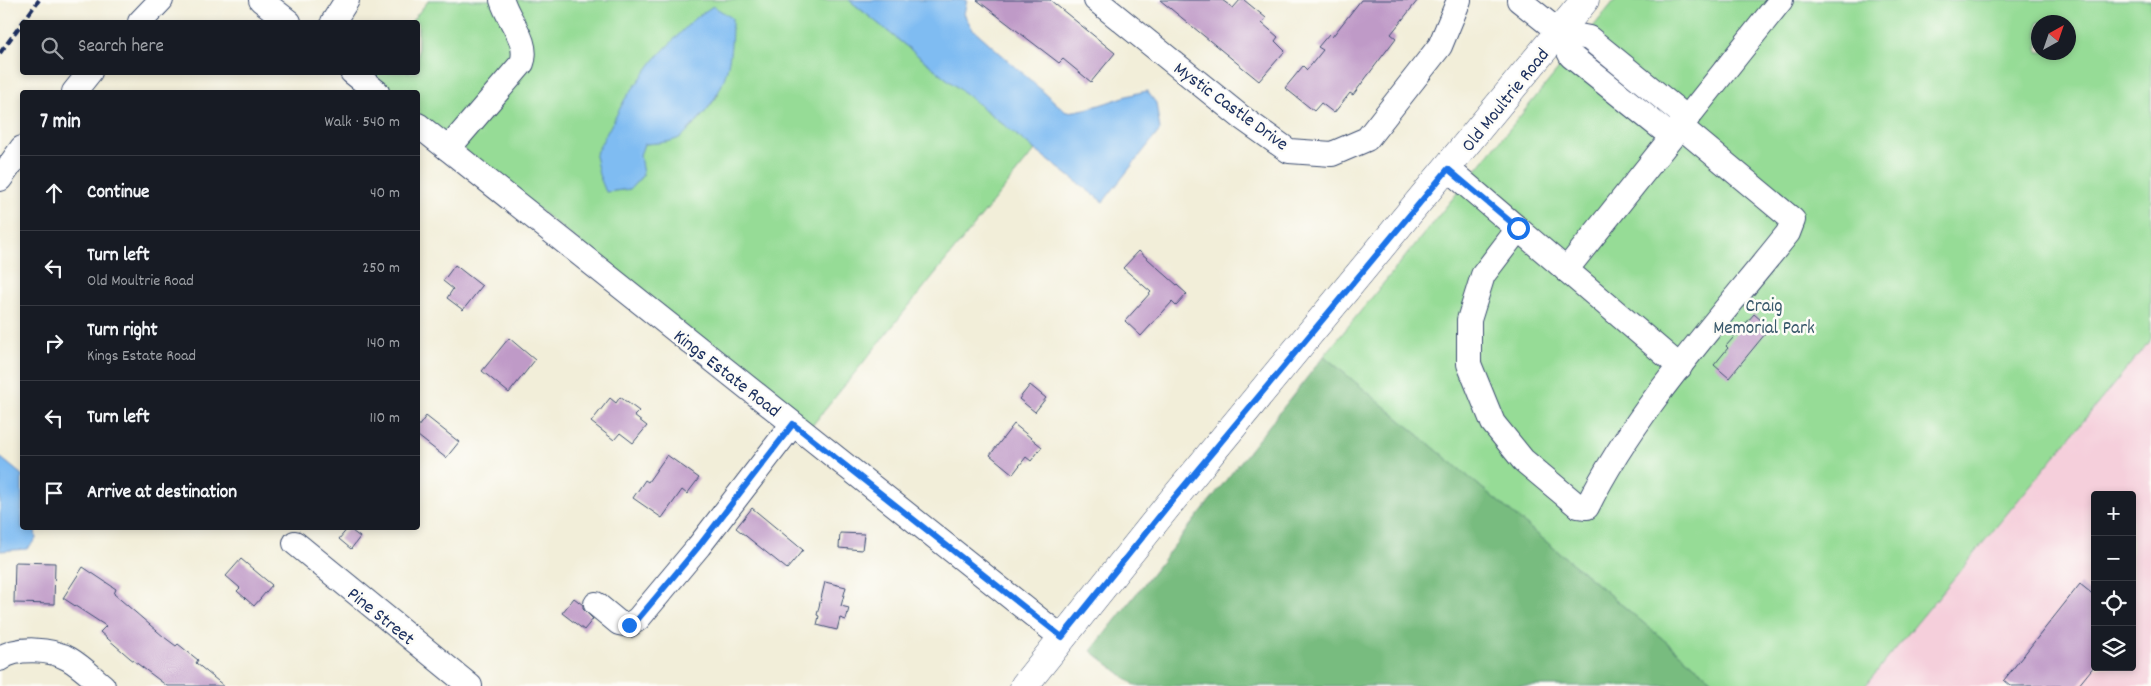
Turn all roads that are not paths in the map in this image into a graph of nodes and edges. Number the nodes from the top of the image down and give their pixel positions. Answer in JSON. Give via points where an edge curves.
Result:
{"nodes":[{"id":1,"x":161,"y":0,"type":"edge"},
{"id":2,"x":261,"y":0,"type":"edge"},
{"id":3,"x":348,"y":0,"type":"edge"},
{"id":4,"x":502,"y":0,"type":"edge"},
{"id":5,"x":1096,"y":0,"type":"edge"},
{"id":6,"x":1459,"y":0,"type":"edge"},
{"id":7,"x":1519,"y":0,"type":"edge"},
{"id":8,"x":1585,"y":0,"type":"edge"},
{"id":9,"x":1781,"y":0,"type":"edge"},
{"id":10,"x":142,"y":20,"type":"edge"},
{"id":11,"x":286,"y":20,"type":"edge"},
{"id":12,"x":333,"y":20,"type":"edge"},
{"id":13,"x":1559,"y":32,"type":"junction"},
{"id":14,"x":88,"y":75,"type":"edge"},
{"id":15,"x":356,"y":75,"type":"edge"},
{"id":16,"x":76,"y":90,"type":"edge"},
{"id":17,"x":374,"y":90,"type":"edge"},
{"id":18,"x":420,"y":127,"type":"edge"},
{"id":19,"x":1679,"y":127,"type":"junction"},
{"id":20,"x":448,"y":150,"type":"junction"},
{"id":21,"x":20,"y":151,"type":"edge"},
{"id":22,"x":1448,"y":169,"type":"junction"},
{"id":23,"x":0,"y":179,"type":"edge"},
{"id":24,"x":1518,"y":228,"type":"junction"},
{"id":25,"x":1566,"y":270,"type":"junction"},
{"id":26,"x":1680,"y":368,"type":"junction"},
{"id":27,"x":793,"y":424,"type":"junction"},
{"id":28,"x":295,"y":543,"type":"dead end"},
{"id":29,"x":596,"y":604,"type":"dead end"},
{"id":30,"x":1062,"y":637,"type":"junction"},
{"id":31,"x":0,"y":659,"type":"edge"},
{"id":32,"x":103,"y":686,"type":"edge"},
{"id":33,"x":470,"y":686,"type":"edge"},
{"id":34,"x":1024,"y":686,"type":"edge"}],
"edges":[{"from":1,"to":10,"type":"street"},
{"from":2,"to":11,"type":"street"},
{"from":3,"to":12,"type":"street"},
{"from":4,"to":20,"type":"street","via":[[520,38],[525,54],[522,63]]},
{"from":5,"to":6,"type":"street","name":"Mystic Castle Drive","via":[[1288,151],[1332,154],[1367,139],[1440,46]]},
{"from":7,"to":13,"type":"street"},
{"from":8,"to":13,"type":"main road","name":"Old Moultrie Road"},
{"from":9,"to":19,"type":"street"},
{"from":13,"to":19,"type":"street","via":[[1571,56]]},
{"from":13,"to":22,"type":"main road","name":"Old Moultrie Road"},
{"from":14,"to":16,"type":"street"},
{"from":15,"to":17,"type":"street"},
{"from":18,"to":20,"type":"street","name":"Kings Estate Road"},
{"from":19,"to":25,"type":"street"},
{"from":19,"to":26,"type":"street","via":[[1793,220],[1788,233]]},
{"from":20,"to":27,"type":"street","name":"Kings Estate Road"},
{"from":21,"to":23,"type":"street"},
{"from":22,"to":24,"type":"street"},
{"from":22,"to":30,"type":"main road","name":"Old Moultrie Road"},
{"from":24,"to":25,"type":"street"},
{"from":24,"to":26,"type":"street","via":[[1483,275],[1469,320],[1469,364],[1493,423],[1523,460],[1578,506],[1586,507],[1601,479]]},
{"from":25,"to":26,"type":"street"},
{"from":27,"to":29,"type":"street","via":[[638,619],[629,625],[619,623]]},
{"from":27,"to":30,"type":"street","name":"Kings Estate Road"},
{"from":28,"to":33,"type":"street","name":"Pine Street"},
{"from":30,"to":34,"type":"main road","name":"Old Moultrie Road"},
{"from":31,"to":32,"type":"street","via":[[24,651],[50,652],[69,659]]}]}
